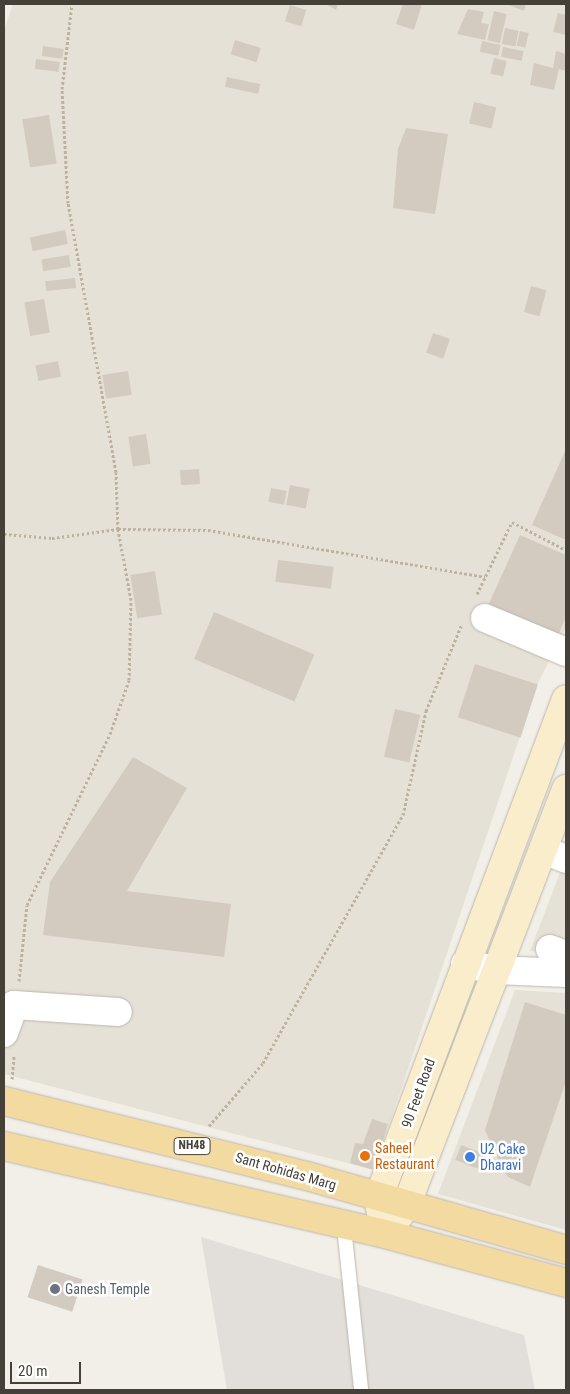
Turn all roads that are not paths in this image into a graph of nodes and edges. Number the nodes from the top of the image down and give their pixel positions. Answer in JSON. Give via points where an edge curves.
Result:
{"nodes":[{"id":1,"x":474,"y":614,"type":"road end"},
{"id":2,"x":566,"y":652,"type":"edge"},
{"id":3,"x":566,"y":703,"type":"edge"},
{"id":4,"x":566,"y":789,"type":"edge"},
{"id":5,"x":555,"y":850,"type":"edge"},
{"id":6,"x":465,"y":964,"type":"junction"},
{"id":7,"x":496,"y":970,"type":"junction"},
{"id":8,"x":566,"y":974,"type":"edge"},
{"id":9,"x":118,"y":1012,"type":"dead end"},
{"id":10,"x":9,"y":1039,"type":"edge"},
{"id":11,"x":7,"y":1102,"type":"edge"},
{"id":12,"x":126,"y":1130,"type":"junction"},
{"id":13,"x":4,"y":1146,"type":"edge"},
{"id":14,"x":114,"y":1173,"type":"junction"},
{"id":15,"x":378,"y":1199,"type":"junction"},
{"id":16,"x":406,"y":1206,"type":"junction"},
{"id":17,"x":344,"y":1227,"type":"junction"},
{"id":18,"x":386,"y":1234,"type":"junction"},
{"id":19,"x":566,"y":1250,"type":"edge"},
{"id":20,"x":566,"y":1283,"type":"edge"},
{"id":21,"x":361,"y":1390,"type":"edge"}],
"edges":[{"from":1,"to":2,"type":"street"},
{"from":3,"to":6,"type":"main road","name":"90 Feet Road"},
{"from":4,"to":5,"type":"main road","name":"90 Feet Road"},
{"from":5,"to":7,"type":"main road","name":"90 Feet Road"},
{"from":6,"to":7,"type":"street"},
{"from":6,"to":15,"type":"main road","name":"90 Feet Road"},
{"from":7,"to":8,"type":"street"},
{"from":7,"to":16,"type":"main road","name":"90 Feet Road"},
{"from":9,"to":10,"type":"street","via":[[17,1005],[10,1009]]},
{"from":11,"to":12,"type":"main road","name":"Sant Rohidas Marg","number":"NH48"},
{"from":12,"to":14,"type":"main road"},
{"from":12,"to":15,"type":"main road","name":"Sant Rohidas Marg","number":"NH48"},
{"from":13,"to":14,"type":"main road"},
{"from":14,"to":17,"type":"main road"},
{"from":15,"to":16,"type":"main road","name":"Sant Rohidas Marg"},
{"from":15,"to":18,"type":"main road"},
{"from":16,"to":18,"type":"main road","name":"90 Feet Road"},
{"from":16,"to":19,"type":"main road","name":"Sant Rohidas Marg"},
{"from":17,"to":18,"type":"main road"},
{"from":17,"to":21,"type":"lane"},
{"from":18,"to":20,"type":"main road"}]}
